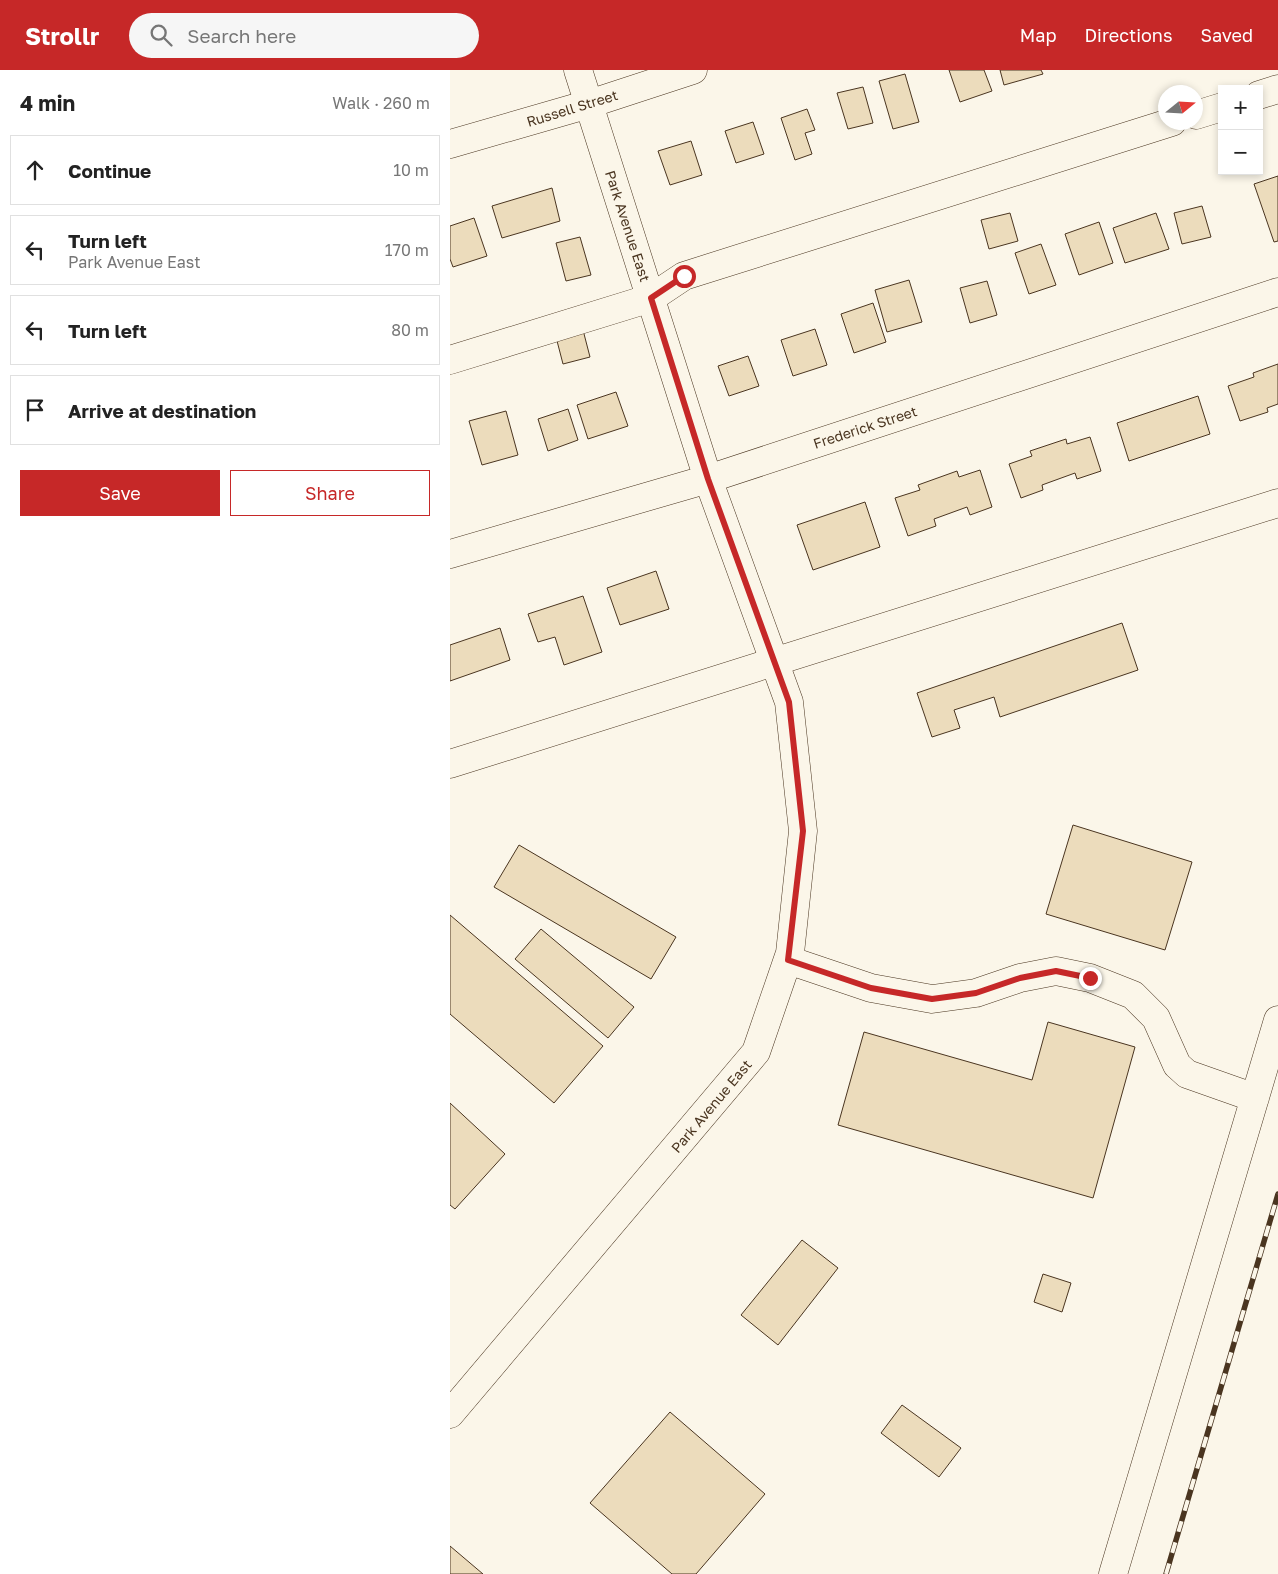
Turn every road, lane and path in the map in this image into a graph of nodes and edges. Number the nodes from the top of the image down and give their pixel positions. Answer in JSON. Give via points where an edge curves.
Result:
{"nodes":[{"id":1,"x":578,"y":70,"type":"edge"},
{"id":2,"x":693,"y":70,"type":"edge"},
{"id":3,"x":1278,"y":89,"type":"edge"},
{"id":4,"x":1263,"y":94,"type":"edge"},
{"id":5,"x":589,"y":104,"type":"junction"},
{"id":6,"x":1218,"y":108,"type":"edge"},
{"id":7,"x":1203,"y":113,"type":"edge"},
{"id":8,"x":1158,"y":126,"type":"edge"},
{"id":9,"x":450,"y":144,"type":"edge"},
{"id":10,"x":1278,"y":292,"type":"edge"},
{"id":11,"x":651,"y":298,"type":"junction"},
{"id":12,"x":450,"y":360,"type":"edge"},
{"id":13,"x":708,"y":479,"type":"junction"},
{"id":14,"x":1278,"y":502,"type":"edge"},
{"id":15,"x":450,"y":554,"type":"edge"},
{"id":16,"x":774,"y":662,"type":"junction"},
{"id":17,"x":450,"y":764,"type":"edge"},
{"id":18,"x":788,"y":960,"type":"junction"},
{"id":19,"x":1278,"y":1020,"type":"edge"},
{"id":20,"x":1255,"y":1098,"type":"junction"},
{"id":21,"x":450,"y":1414,"type":"edge"},
{"id":22,"x":1113,"y":1574,"type":"edge"}],
"edges":[{"from":1,"to":5,"type":"street","name":"Park Avenue East"},
{"from":2,"to":5,"type":"street","name":"Russell Street"},
{"from":3,"to":4,"type":"street"},
{"from":5,"to":9,"type":"street","name":"Russell Street"},
{"from":5,"to":11,"type":"street","name":"Park Avenue East"},
{"from":6,"to":7,"type":"street"},
{"from":8,"to":11,"type":"street","via":[[684,276]]},
{"from":10,"to":13,"type":"street","name":"Frederick Street"},
{"from":11,"to":12,"type":"street"},
{"from":11,"to":13,"type":"street","name":"Park Avenue East"},
{"from":13,"to":15,"type":"street","name":"Frederick Street"},
{"from":13,"to":16,"type":"street","name":"Park Avenue East"},
{"from":14,"to":16,"type":"street"},
{"from":16,"to":17,"type":"street"},
{"from":16,"to":18,"type":"street","name":"Park Avenue East","via":[[789,702],[803,831]]},
{"from":18,"to":20,"type":"street","via":[[871,988],[932,999],[976,993],[1020,978],[1056,971],[1090,978],[1133,995],[1156,1018],[1177,1065],[1187,1074]]},
{"from":18,"to":21,"type":"street","name":"Park Avenue East","via":[[756,1052]]},
{"from":19,"to":20,"type":"street"},
{"from":20,"to":22,"type":"street"}]}
